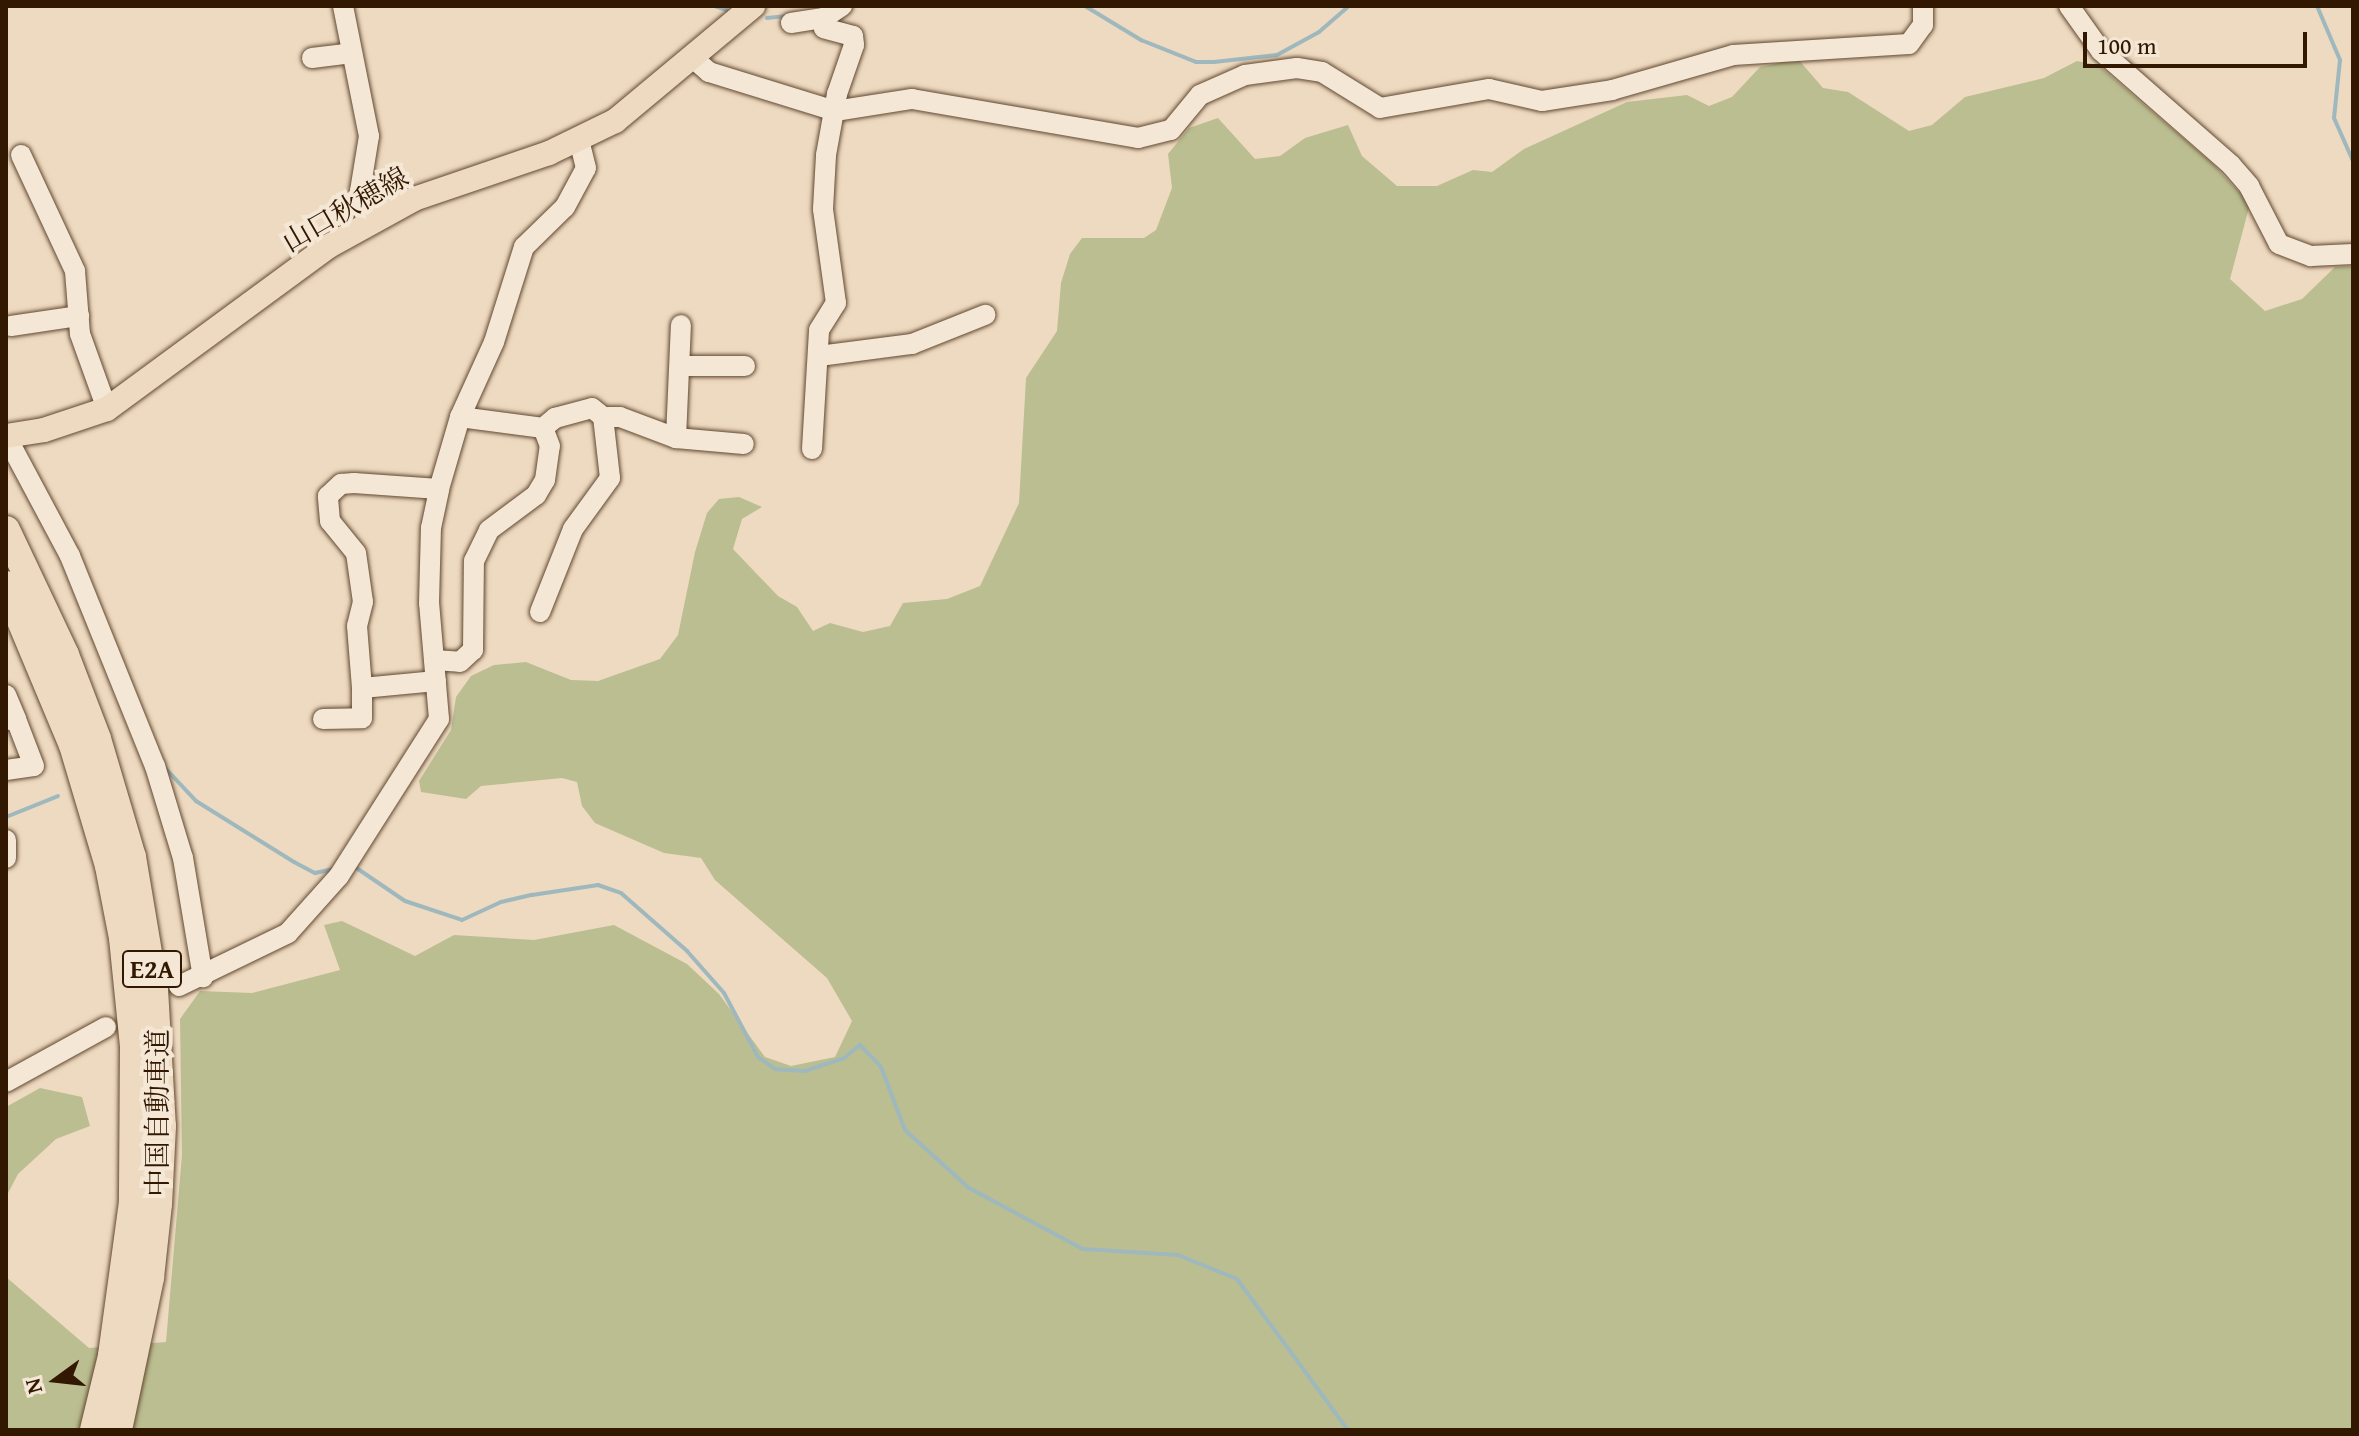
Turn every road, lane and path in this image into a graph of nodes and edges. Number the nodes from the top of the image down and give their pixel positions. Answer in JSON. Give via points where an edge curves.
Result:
{"nodes":[{"id":1,"x":343,"y":6,"type":"edge"},
{"id":2,"x":753,"y":6,"type":"edge"},
{"id":3,"x":842,"y":6,"type":"edge"},
{"id":4,"x":1923,"y":6,"type":"edge"},
{"id":5,"x":2069,"y":6,"type":"edge"},
{"id":6,"x":824,"y":18,"type":"junction"},
{"id":7,"x":791,"y":23,"type":"dead end"},
{"id":8,"x":352,"y":53,"type":"junction"},
{"id":9,"x":312,"y":58,"type":"dead end"},
{"id":10,"x":694,"y":59,"type":"junction"},
{"id":11,"x":835,"y":111,"type":"junction"},
{"id":12,"x":579,"y":140,"type":"junction"},
{"id":13,"x":21,"y":155,"type":"dead end"},
{"id":14,"x":367,"y":224,"type":"junction"},
{"id":15,"x":2353,"y":254,"type":"edge"},
{"id":16,"x":985,"y":315,"type":"dead end"},
{"id":17,"x":79,"y":316,"type":"junction"},
{"id":18,"x":681,"y":325,"type":"dead end"},
{"id":19,"x":11,"y":326,"type":"dead end"},
{"id":20,"x":819,"y":356,"type":"junction"},
{"id":21,"x":682,"y":366,"type":"junction"},
{"id":22,"x":745,"y":366,"type":"dead end"},
{"id":23,"x":107,"y":409,"type":"junction"},
{"id":24,"x":460,"y":417,"type":"junction"},
{"id":25,"x":603,"y":417,"type":"junction"},
{"id":26,"x":543,"y":428,"type":"junction"},
{"id":27,"x":6,"y":436,"type":"edge"},
{"id":28,"x":676,"y":438,"type":"junction"},
{"id":29,"x":744,"y":444,"type":"dead end"},
{"id":30,"x":812,"y":449,"type":"dead end"},
{"id":31,"x":439,"y":489,"type":"junction"},
{"id":32,"x":6,"y":530,"type":"edge"},
{"id":33,"x":6,"y":585,"type":"edge"},
{"id":34,"x":540,"y":612,"type":"dead end"},
{"id":35,"x":434,"y":660,"type":"junction"},
{"id":36,"x":436,"y":681,"type":"junction"},
{"id":37,"x":362,"y":688,"type":"junction"},
{"id":38,"x":6,"y":695,"type":"edge"},
{"id":39,"x":323,"y":719,"type":"dead end"},
{"id":40,"x":11,"y":720,"type":"edge"},
{"id":41,"x":6,"y":770,"type":"edge"},
{"id":42,"x":6,"y":840,"type":"edge"},
{"id":43,"x":6,"y":858,"type":"edge"},
{"id":44,"x":203,"y":977,"type":"junction"},
{"id":45,"x":179,"y":986,"type":"dead end"},
{"id":46,"x":106,"y":1027,"type":"dead end"},
{"id":47,"x":6,"y":1082,"type":"edge"},
{"id":48,"x":94,"y":1430,"type":"edge"},
{"id":49,"x":118,"y":1430,"type":"edge"}],
"edges":[{"from":1,"to":8,"type":"street"},
{"from":2,"to":10,"type":"main road","name":"山口秋穂線"},
{"from":3,"to":6,"type":"street"},
{"from":4,"to":11,"type":"street","via":[[1923,25],[1909,44],[1733,55],[1612,90],[1542,101],[1489,89],[1380,108],[1322,72],[1297,68],[1221,82],[1200,95],[1171,130],[1138,138],[912,99]]},
{"from":5,"to":15,"type":"street","via":[[2101,51],[2231,165],[2255,195],[2279,244],[2311,256]]},
{"from":6,"to":7,"type":"street"},
{"from":6,"to":11,"type":"street","via":[[824,28],[853,36]]},
{"from":8,"to":9,"type":"street"},
{"from":8,"to":14,"type":"street","via":[[369,136],[360,191]]},
{"from":10,"to":11,"type":"street","via":[[709,72]]},
{"from":10,"to":12,"type":"main road","name":"山口秋穂線","via":[[615,121]]},
{"from":11,"to":20,"type":"street","via":[[823,209],[836,303],[819,330]]},
{"from":12,"to":14,"type":"main road","name":"山口秋穂線","via":[[414,199]]},
{"from":12,"to":24,"type":"street","via":[[586,168],[577,189],[524,247],[494,342]]},
{"from":13,"to":17,"type":"street","via":[[75,271]]},
{"from":14,"to":23,"type":"main road","name":"山口秋穂線"},
{"from":16,"to":20,"type":"street","via":[[912,344]]},
{"from":17,"to":19,"type":"street"},
{"from":17,"to":23,"type":"street","via":[[88,364]]},
{"from":18,"to":21,"type":"street"},
{"from":20,"to":30,"type":"street"},
{"from":21,"to":22,"type":"street"},
{"from":21,"to":28,"type":"street"},
{"from":23,"to":27,"type":"main road","name":"山口秋穂線","via":[[44,430]]},
{"from":24,"to":26,"type":"street"},
{"from":24,"to":31,"type":"street"},
{"from":25,"to":26,"type":"street","via":[[592,408],[555,418]]},
{"from":25,"to":28,"type":"street","via":[[620,417]]},
{"from":25,"to":34,"type":"street","via":[[610,478],[573,529]]},
{"from":26,"to":35,"type":"street","via":[[550,446],[545,480],[536,495],[489,530],[474,561],[473,650],[460,662]]},
{"from":27,"to":44,"type":"street","via":[[82,583],[155,766],[183,858]]},
{"from":28,"to":29,"type":"street"},
{"from":31,"to":35,"type":"street","via":[[430,552]]},
{"from":31,"to":37,"type":"street","via":[[354,483],[341,484],[328,496],[330,521],[356,553],[363,602],[357,626]]},
{"from":32,"to":49,"type":"highway","name":"中国自動車道","number":"E2A","via":[[65,655],[97,739],[132,857],[154,989],[162,1113],[158,1204],[150,1278]]},
{"from":33,"to":48,"type":"highway","name":"中国自動車道","number":"E2A","via":[[73,745],[109,866],[123,938],[134,1047],[133,1202],[112,1356]]},
{"from":35,"to":36,"type":"street"},
{"from":36,"to":37,"type":"street"},
{"from":36,"to":44,"type":"street","via":[[439,719],[339,876],[288,933]]},
{"from":37,"to":39,"type":"street","via":[[362,718]]},
{"from":38,"to":40,"type":"street"},
{"from":40,"to":41,"type":"street","via":[[34,766]]},
{"from":42,"to":43,"type":"street"},
{"from":44,"to":45,"type":"street"},
{"from":46,"to":47,"type":"street"}]}
